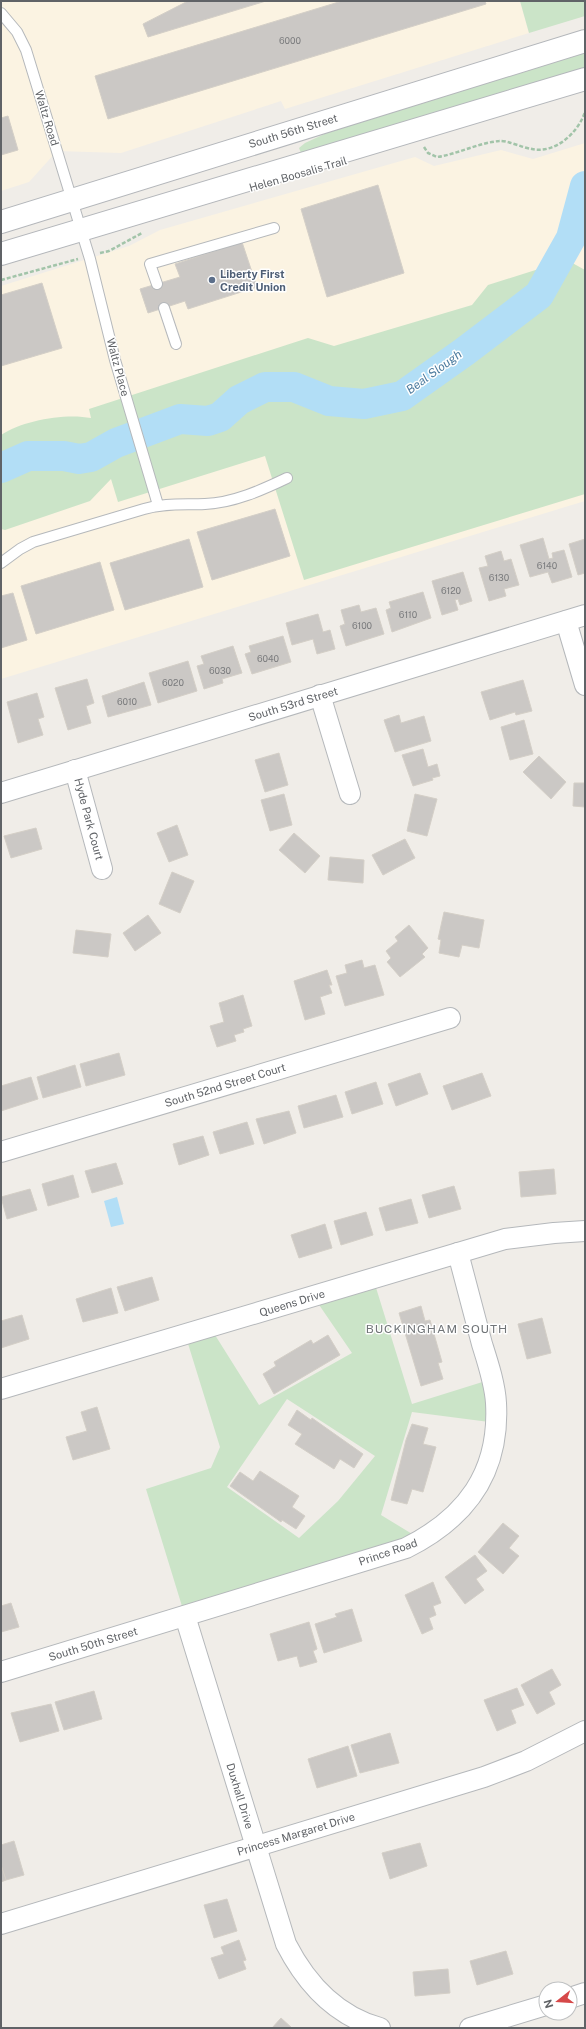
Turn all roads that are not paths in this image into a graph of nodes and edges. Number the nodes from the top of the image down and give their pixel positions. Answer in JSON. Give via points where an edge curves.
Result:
{"nodes":[{"id":1,"x":1,"y":13,"type":"edge"},
{"id":2,"x":585,"y":41,"type":"edge"},
{"id":3,"x":585,"y":79,"type":"edge"},
{"id":4,"x":71,"y":199,"type":"junction"},
{"id":5,"x":1,"y":222,"type":"edge"},
{"id":6,"x":274,"y":228,"type":"dead end"},
{"id":7,"x":81,"y":229,"type":"junction"},
{"id":8,"x":1,"y":254,"type":"edge"},
{"id":9,"x":157,"y":284,"type":"dead end"},
{"id":10,"x":164,"y":308,"type":"dead end"},
{"id":11,"x":176,"y":344,"type":"dead end"},
{"id":12,"x":287,"y":478,"type":"dead end"},
{"id":13,"x":158,"y":505,"type":"junction"},
{"id":14,"x":1,"y":563,"type":"edge"},
{"id":15,"x":585,"y":615,"type":"edge"},
{"id":16,"x":566,"y":621,"type":"junction"},
{"id":17,"x":585,"y":685,"type":"edge"},
{"id":18,"x":320,"y":696,"type":"junction"},
{"id":19,"x":75,"y":770,"type":"junction"},
{"id":20,"x":1,"y":793,"type":"edge"},
{"id":21,"x":350,"y":794,"type":"dead end"},
{"id":22,"x":102,"y":869,"type":"dead end"},
{"id":23,"x":450,"y":1018,"type":"dead end"},
{"id":24,"x":1,"y":1152,"type":"edge"},
{"id":25,"x":585,"y":1231,"type":"edge"},
{"id":26,"x":458,"y":1253,"type":"junction"},
{"id":27,"x":1,"y":1389,"type":"edge"},
{"id":28,"x":185,"y":1616,"type":"junction"},
{"id":29,"x":1,"y":1672,"type":"edge"},
{"id":30,"x":585,"y":1731,"type":"edge"},
{"id":31,"x":255,"y":1846,"type":"junction"},
{"id":32,"x":1,"y":1924,"type":"edge"},
{"id":33,"x":538,"y":2007,"type":"edge"},
{"id":34,"x":380,"y":2028,"type":"edge"},
{"id":35,"x":470,"y":2028,"type":"edge"}],
"edges":[{"from":1,"to":4,"type":"lane","name":"Waltz Road","via":[[17,32],[26,50]]},
{"from":2,"to":4,"type":"main road","name":"South 56th Street"},
{"from":3,"to":7,"type":"main road"},
{"from":4,"to":5,"type":"main road","name":"South 56th Street"},
{"from":4,"to":7,"type":"lane","name":"Waltz Road"},
{"from":6,"to":9,"type":"lane","via":[[150,264]]},
{"from":7,"to":8,"type":"main road"},
{"from":7,"to":13,"type":"lane","name":"Waltz Place","via":[[133,423]]},
{"from":10,"to":11,"type":"lane"},
{"from":12,"to":13,"type":"lane","via":[[264,489],[223,502]]},
{"from":13,"to":14,"type":"lane","via":[[42,539],[20,549]]},
{"from":15,"to":16,"type":"street","name":"South 53rd Street"},
{"from":16,"to":17,"type":"street"},
{"from":16,"to":18,"type":"street","name":"South 53rd Street"},
{"from":18,"to":19,"type":"street","name":"South 53rd Street"},
{"from":18,"to":21,"type":"street"},
{"from":19,"to":20,"type":"street","name":"South 53rd Street"},
{"from":19,"to":22,"type":"street","name":"Hyde Park Court"},
{"from":23,"to":24,"type":"street","name":"South 52nd Street Court"},
{"from":25,"to":26,"type":"street","name":"Queens Drive","via":[[505,1239]]},
{"from":26,"to":27,"type":"street","name":"Queens Drive"},
{"from":26,"to":28,"type":"street","name":"Prince Road","via":[[492,1380],[497,1423],[493,1449],[477,1488],[462,1509],[430,1536],[406,1548]]},
{"from":28,"to":29,"type":"street","name":"South 50th Street"},
{"from":28,"to":31,"type":"street","name":"Duxhall Drive"},
{"from":30,"to":31,"type":"street","name":"Princess Margaret Drive","via":[[526,1761],[484,1777]]},
{"from":31,"to":32,"type":"street","name":"Princess Margaret Drive"},
{"from":31,"to":34,"type":"street","name":"Duxhall Drive","via":[[284,1938],[298,1967],[313,1987],[332,2004],[350,2016]]},
{"from":33,"to":35,"type":"street"}]}
